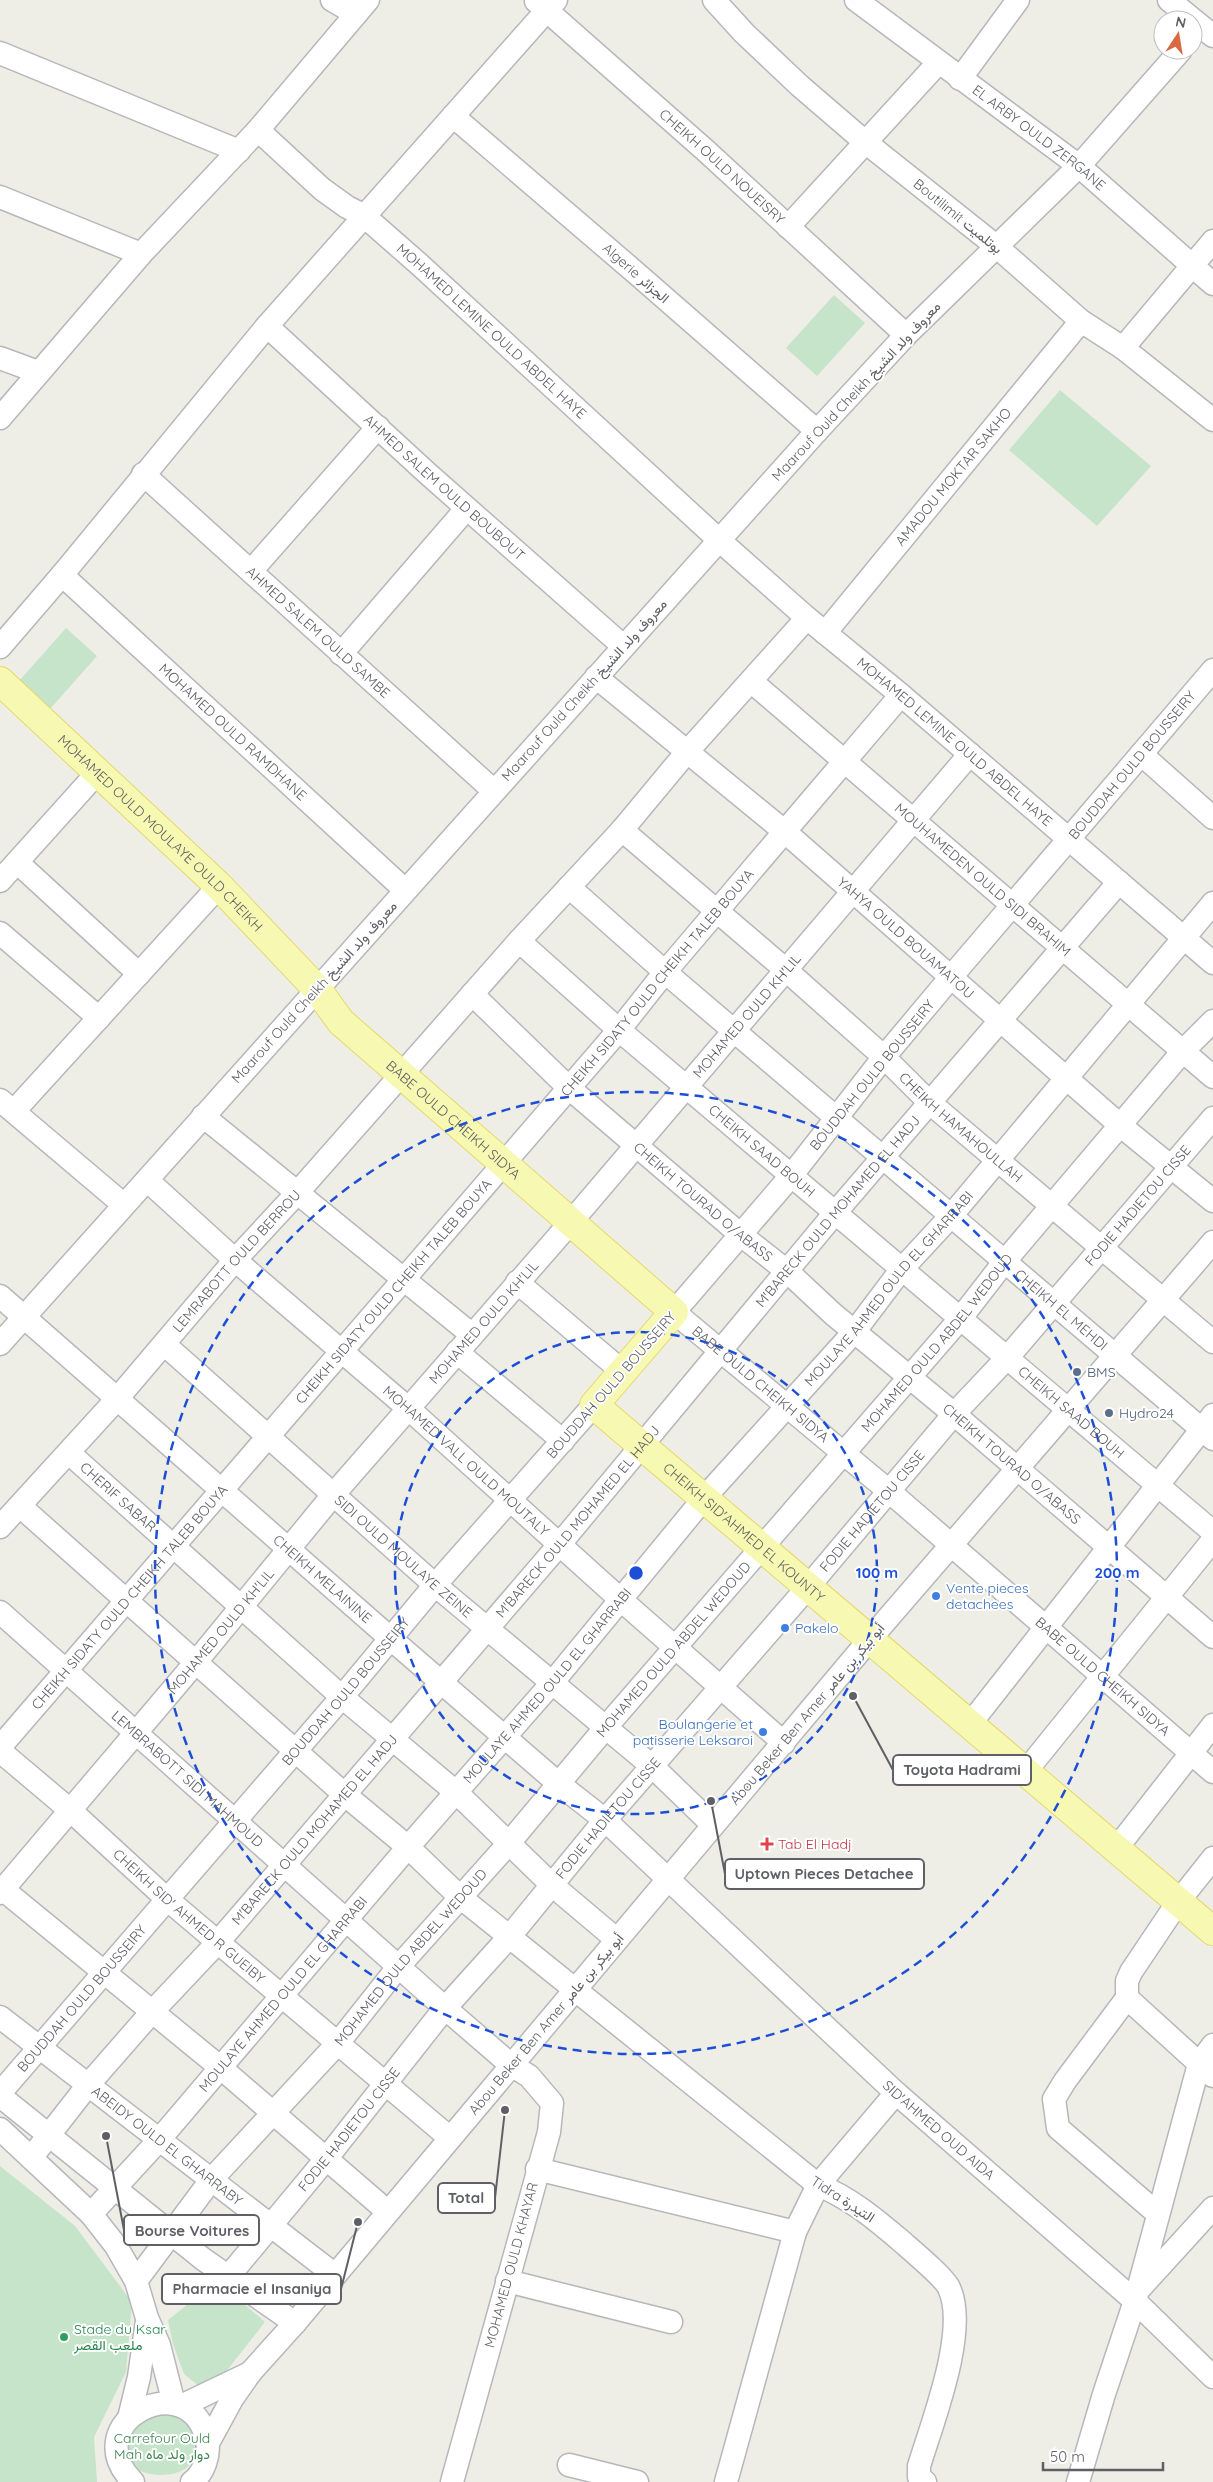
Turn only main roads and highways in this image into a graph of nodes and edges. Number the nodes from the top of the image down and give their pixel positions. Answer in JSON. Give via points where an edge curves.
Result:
{"nodes":[{"id":1,"x":0,"y":681,"type":"edge"},
{"id":2,"x":317,"y":989,"type":"joint"},
{"id":3,"x":674,"y":1312,"type":"joint"},
{"id":4,"x":594,"y":1405,"type":"joint"},
{"id":5,"x":1213,"y":1931,"type":"edge"}],
"edges":[{"from":1,"to":2,"type":"main road","name":"MOHAMED OULD MOULAYE OULD CHEIKH","via":[[219,886]]},
{"from":2,"to":3,"type":"main road","name":"BABE OULD CHEIKH SIDYA","via":[[340,1022]]},
{"from":3,"to":4,"type":"main road","name":"BOUDDAH OULD BOUSSEIRY"},
{"from":4,"to":5,"type":"main road","name":"CHEIKH SID'AHMED EL KOUNTY"}]}
